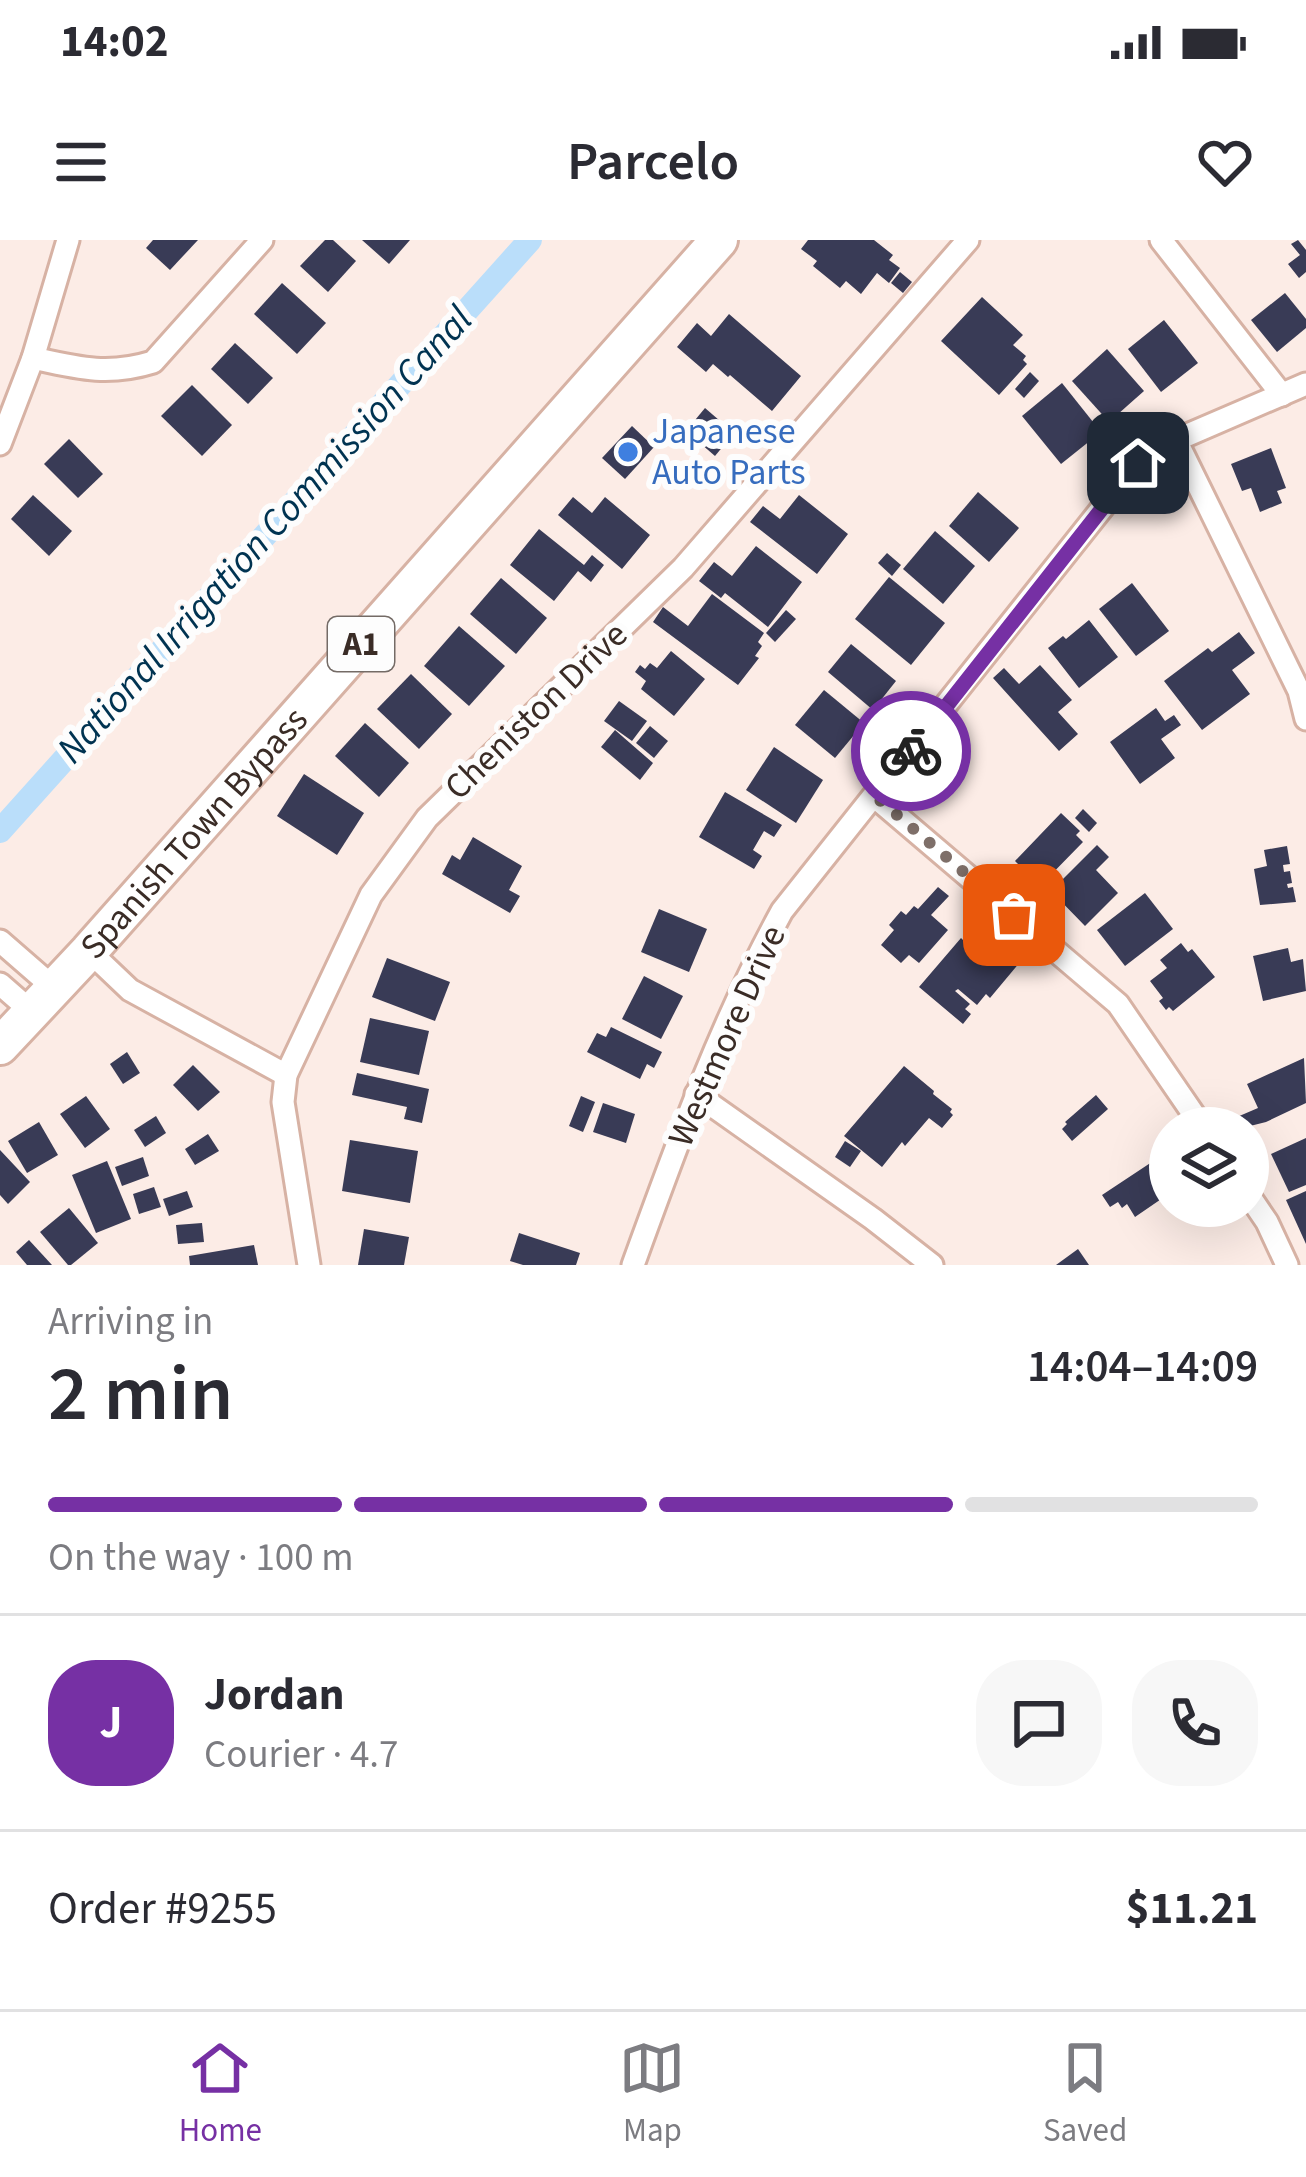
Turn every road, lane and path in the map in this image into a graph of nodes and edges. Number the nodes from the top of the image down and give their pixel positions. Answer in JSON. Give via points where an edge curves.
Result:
{"nodes":[{"id":1,"x":68,"y":240,"type":"edge"},
{"id":2,"x":262,"y":240,"type":"edge"},
{"id":3,"x":719,"y":240,"type":"edge"},
{"id":4,"x":968,"y":240,"type":"edge"},
{"id":5,"x":1161,"y":240,"type":"edge"},
{"id":6,"x":33,"y":358,"type":"junction"},
{"id":7,"x":1306,"y":384,"type":"edge"},
{"id":8,"x":1282,"y":395,"type":"junction"},
{"id":9,"x":1176,"y":440,"type":"junction"},
{"id":10,"x":0,"y":444,"type":"edge"},
{"id":11,"x":1306,"y":719,"type":"edge"},
{"id":12,"x":875,"y":796,"type":"junction"},
{"id":13,"x":0,"y":940,"type":"edge"},
{"id":14,"x":89,"y":951,"type":"junction"},
{"id":15,"x":0,"y":984,"type":"edge"},
{"id":16,"x":43,"y":1000,"type":"junction"},
{"id":17,"x":0,"y":1046,"type":"edge"},
{"id":18,"x":286,"y":1075,"type":"junction"},
{"id":19,"x":696,"y":1094,"type":"junction"},
{"id":20,"x":1189,"y":1107,"type":"edge"},
{"id":21,"x":1269,"y":1226,"type":"edge"},
{"id":22,"x":309,"y":1265,"type":"edge"},
{"id":23,"x":633,"y":1265,"type":"edge"},
{"id":24,"x":932,"y":1265,"type":"edge"},
{"id":25,"x":1287,"y":1265,"type":"edge"}],
"edges":[{"from":1,"to":6,"type":"street"},
{"from":2,"to":6,"type":"street","via":[[153,362],[95,371]]},
{"from":3,"to":14,"type":"main road","name":"Spanish Town Bypass","number":"A1"},
{"from":4,"to":18,"type":"street","name":"Cheniston Drive","via":[[683,568],[427,818],[371,895]]},
{"from":5,"to":8,"type":"street"},
{"from":6,"to":10,"type":"street"},
{"from":7,"to":8,"type":"street","name":"Westmore Drive"},
{"from":8,"to":9,"type":"street","name":"Westmore Drive"},
{"from":9,"to":11,"type":"street","via":[[1300,691]]},
{"from":9,"to":12,"type":"street","name":"Westmore Drive","via":[[1138,463]]},
{"from":12,"to":19,"type":"street","name":"Westmore Drive","via":[[782,911]]},
{"from":12,"to":20,"type":"street","via":[[1118,1004]]},
{"from":13,"to":16,"type":"street"},
{"from":14,"to":16,"type":"main road","name":"Spanish Town Bypass","number":"A1"},
{"from":14,"to":18,"type":"street","via":[[130,990]]},
{"from":15,"to":16,"type":"street"},
{"from":16,"to":17,"type":"main road","name":"Spanish Town Bypass","number":"A1"},
{"from":18,"to":22,"type":"street","name":"Cheniston Drive","via":[[283,1102]]},
{"from":19,"to":23,"type":"street","name":"Westmore Drive"},
{"from":19,"to":24,"type":"street"},
{"from":21,"to":25,"type":"street"}]}
